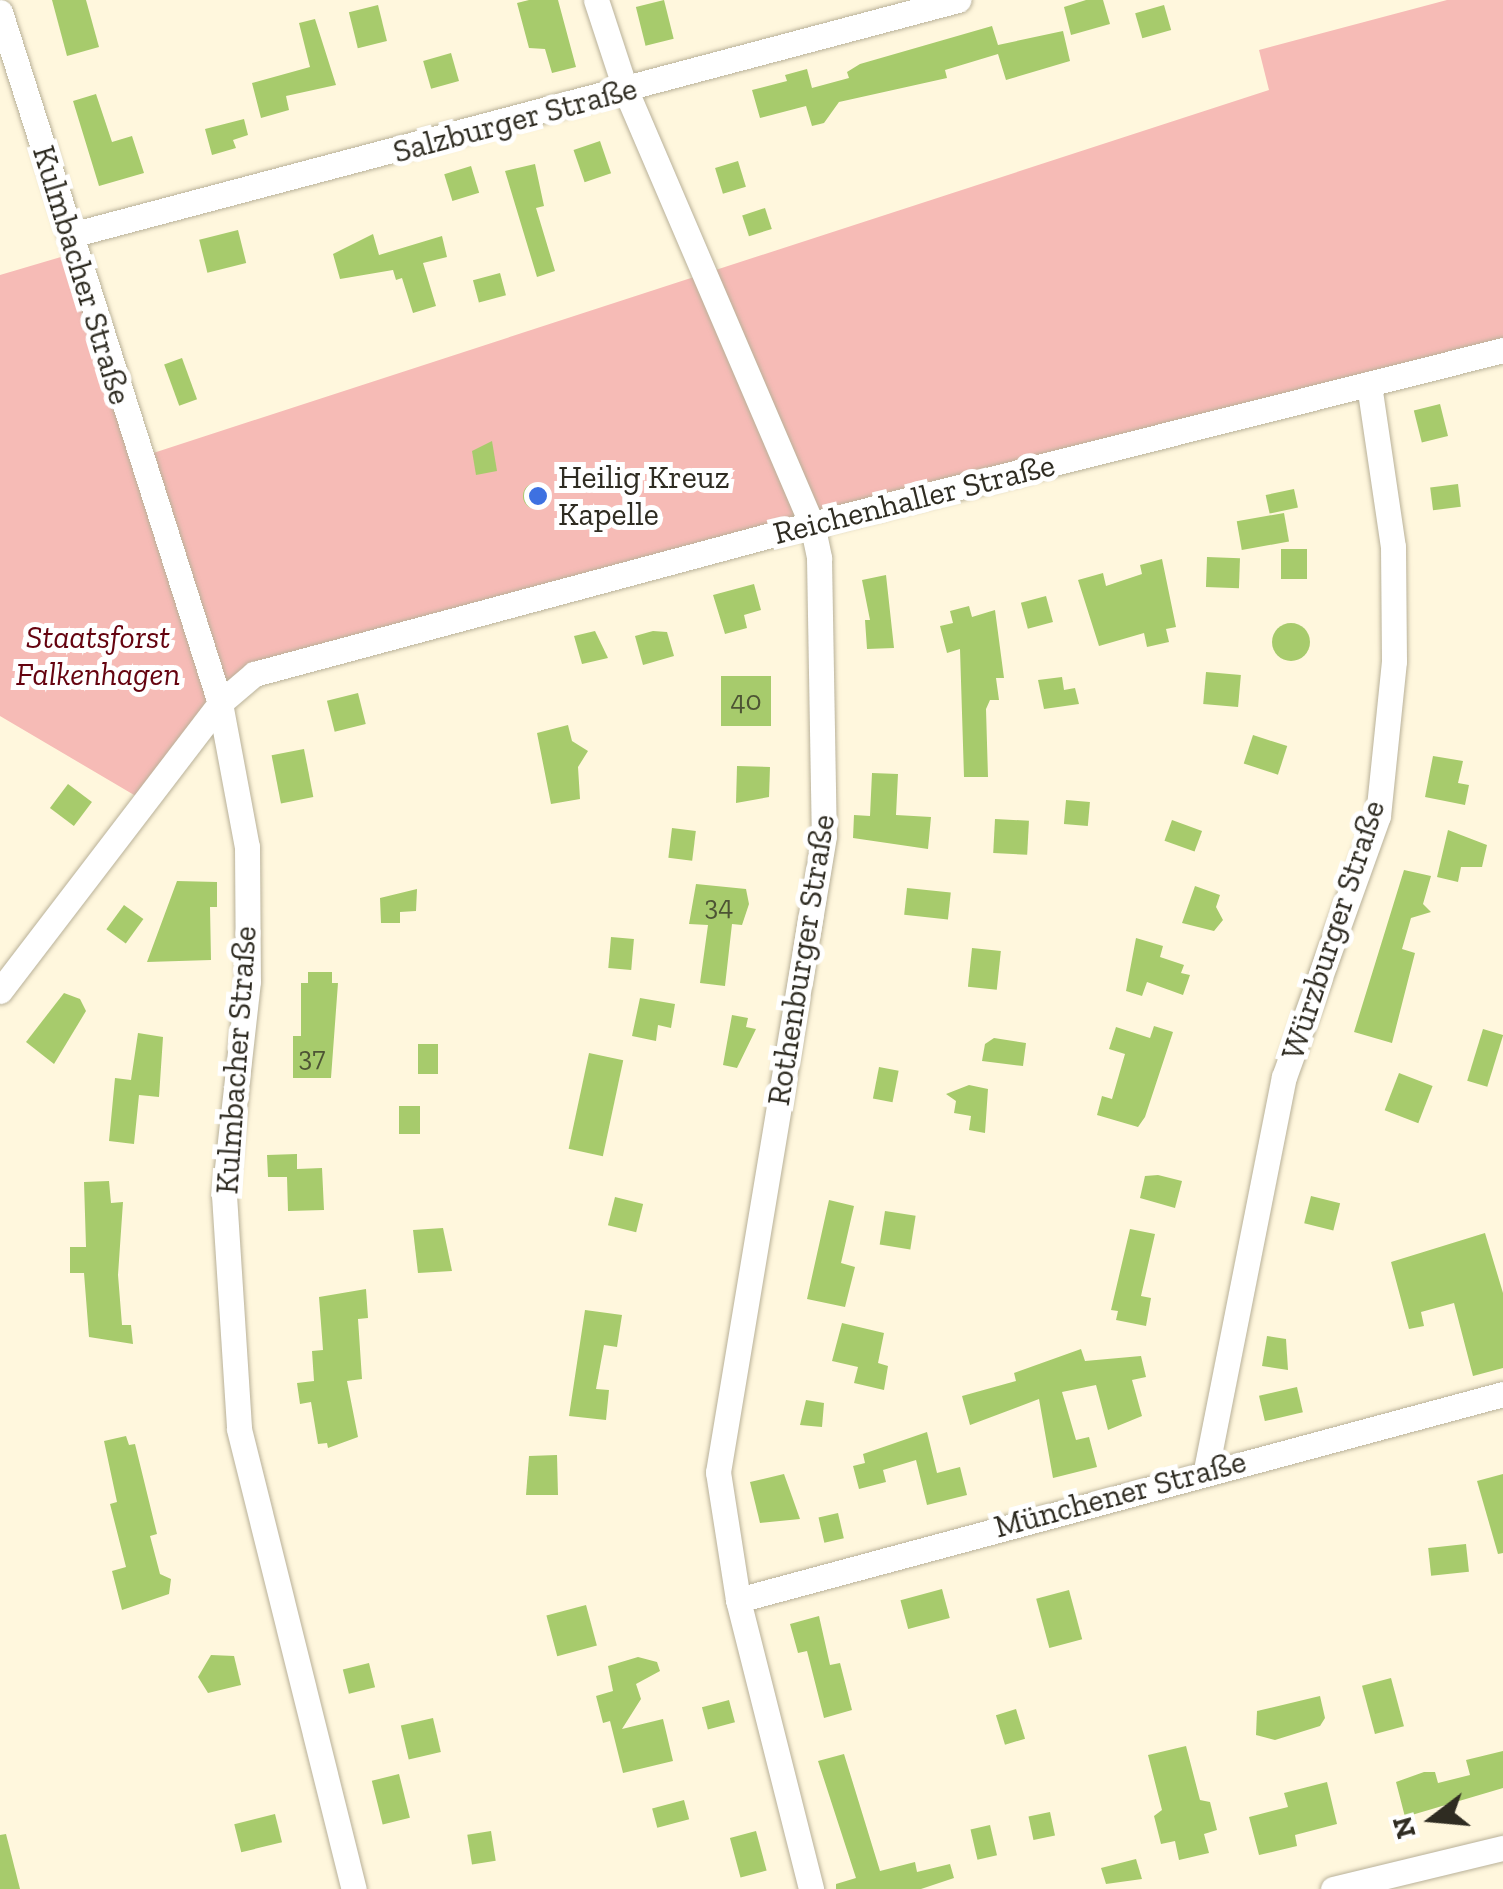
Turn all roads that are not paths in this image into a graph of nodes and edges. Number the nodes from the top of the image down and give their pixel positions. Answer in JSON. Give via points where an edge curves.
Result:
{"nodes":[{"id":1,"x":596,"y":0,"type":"edge"},
{"id":2,"x":958,"y":0,"type":"edge"},
{"id":3,"x":0,"y":12,"type":"edge"},
{"id":4,"x":626,"y":92,"type":"junction"},
{"id":5,"x":71,"y":235,"type":"junction"},
{"id":6,"x":1503,"y":350,"type":"edge"},
{"id":7,"x":1369,"y":384,"type":"junction"},
{"id":8,"x":812,"y":524,"type":"junction"},
{"id":9,"x":220,"y":703,"type":"junction"},
{"id":10,"x":0,"y":991,"type":"edge"},
{"id":11,"x":1503,"y":1394,"type":"edge"},
{"id":12,"x":1206,"y":1470,"type":"junction"},
{"id":13,"x":738,"y":1600,"type":"junction"},
{"id":14,"x":1503,"y":1848,"type":"edge"},
{"id":15,"x":354,"y":1889,"type":"edge"},
{"id":16,"x":811,"y":1889,"type":"edge"},
{"id":17,"x":1333,"y":1889,"type":"edge"}],
"edges":[{"from":1,"to":4,"type":"street","name":"Rothenburger Straße"},
{"from":2,"to":4,"type":"street","name":"Salzburger Straße"},
{"from":3,"to":5,"type":"street","name":"Kulmbacher Straße"},
{"from":4,"to":5,"type":"street","name":"Salzburger Straße"},
{"from":4,"to":8,"type":"street","name":"Rothenburger Straße"},
{"from":5,"to":9,"type":"street","name":"Kulmbacher Straße"},
{"from":6,"to":7,"type":"street","name":"Reichenhaller Straße"},
{"from":7,"to":8,"type":"street","name":"Reichenhaller Straße"},
{"from":7,"to":12,"type":"street","name":"Würzburger Straße","via":[[1392,547],[1394,661],[1378,816],[1284,1077]]},
{"from":8,"to":9,"type":"street","name":"Reichenhaller Straße","via":[[254,674]]},
{"from":8,"to":13,"type":"street","name":"Rothenburger Straße","via":[[826,661],[824,836],[718,1472]]},
{"from":9,"to":10,"type":"street","name":"Reichenhaller Straße"},
{"from":9,"to":15,"type":"street","name":"Kulmbacher Straße","via":[[248,847],[248,980],[224,1195],[240,1429]]},
{"from":11,"to":12,"type":"street","name":"Münchener Straße"},
{"from":12,"to":13,"type":"street","name":"Münchener Straße"},
{"from":13,"to":16,"type":"street","name":"Rothenburger Straße"},
{"from":14,"to":17,"type":"street"}]}
